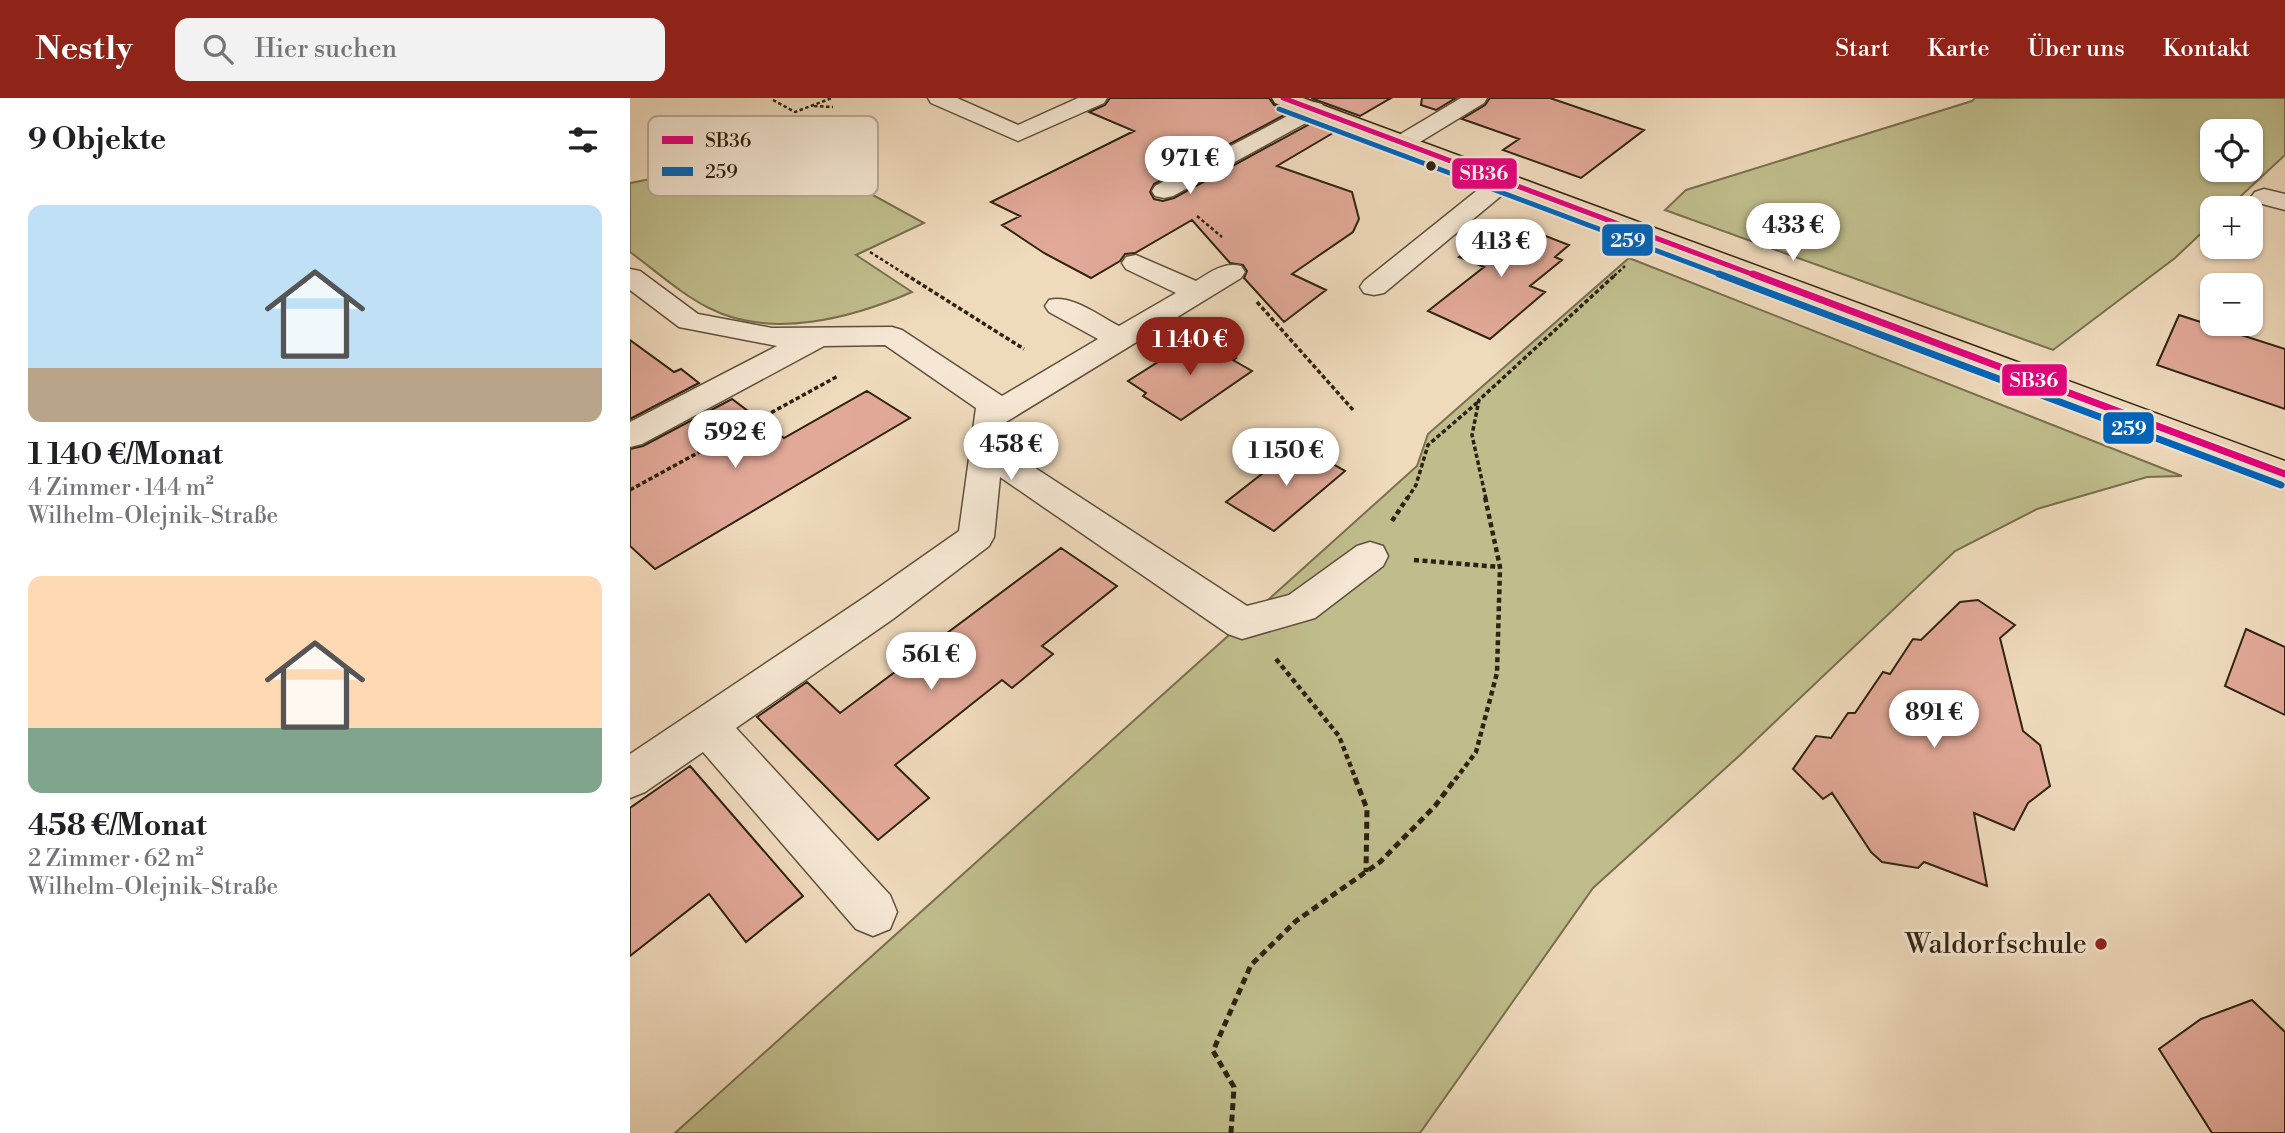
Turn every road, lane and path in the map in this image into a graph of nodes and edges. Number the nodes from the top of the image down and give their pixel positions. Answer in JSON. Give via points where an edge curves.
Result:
{"nodes":[{"id":1,"x":832,"y":98,"type":"edge"},
{"id":2,"x":939,"y":98,"type":"edge"},
{"id":3,"x":1096,"y":98,"type":"edge"},
{"id":4,"x":1283,"y":98,"type":"edge"},
{"id":5,"x":1476,"y":98,"type":"edge"},
{"id":6,"x":773,"y":100,"type":"dead end"},
{"id":7,"x":813,"y":105,"type":"junction"},
{"id":8,"x":833,"y":107,"type":"dead end"},
{"id":9,"x":1314,"y":109,"type":"junction"},
{"id":10,"x":1402,"y":143,"type":"junction"},
{"id":11,"x":1504,"y":181,"type":"junction"},
{"id":12,"x":1164,"y":191,"type":"dead end"},
{"id":13,"x":1655,"y":238,"type":"junction"},
{"id":14,"x":870,"y":253,"type":"dead end"},
{"id":15,"x":1136,"y":263,"type":"dead end"},
{"id":16,"x":1231,"y":272,"type":"joint"},
{"id":17,"x":630,"y":277,"type":"edge"},
{"id":18,"x":1374,"y":287,"type":"dead end"},
{"id":19,"x":1197,"y":292,"type":"junction"},
{"id":20,"x":1059,"y":306,"type":"dead end"},
{"id":21,"x":817,"y":337,"type":"junction"},
{"id":22,"x":1121,"y":340,"type":"junction"},
{"id":23,"x":901,"y":342,"type":"junction"},
{"id":24,"x":1065,"y":374,"type":"junction"},
{"id":25,"x":1479,"y":400,"type":"junction"},
{"id":26,"x":1354,"y":411,"type":"dead end"},
{"id":27,"x":988,"y":434,"type":"junction"},
{"id":28,"x":630,"y":436,"type":"edge"},
{"id":29,"x":2285,"y":474,"type":"edge"},
{"id":30,"x":630,"y":491,"type":"edge"},
{"id":31,"x":1370,"y":556,"type":"junction"},
{"id":32,"x":1500,"y":567,"type":"junction"},
{"id":33,"x":1242,"y":624,"type":"junction"},
{"id":34,"x":707,"y":726,"type":"junction"},
{"id":35,"x":630,"y":778,"type":"edge"},
{"id":36,"x":1366,"y":872,"type":"junction"},
{"id":37,"x":873,"y":912,"type":"dead end"},
{"id":38,"x":1231,"y":1133,"type":"edge"}],
"edges":[{"from":1,"to":7,"type":"path"},
{"from":2,"to":3,"type":"street","via":[[1018,134]]},
{"from":4,"to":9,"type":"main road"},
{"from":5,"to":10,"type":"street"},
{"from":6,"to":7,"type":"path","via":[[795,112]]},
{"from":7,"to":8,"type":"path"},
{"from":9,"to":10,"type":"main road"},
{"from":9,"to":12,"type":"street"},
{"from":10,"to":11,"type":"main road"},
{"from":11,"to":13,"type":"main road"},
{"from":11,"to":18,"type":"street"},
{"from":13,"to":25,"type":"path"},
{"from":13,"to":29,"type":"main road"},
{"from":14,"to":24,"type":"path"},
{"from":15,"to":19,"type":"street"},
{"from":16,"to":19,"type":"street"},
{"from":16,"to":26,"type":"path"},
{"from":17,"to":21,"type":"street","via":[[689,321],[772,337]]},
{"from":19,"to":22,"type":"street"},
{"from":20,"to":22,"type":"street"},
{"from":21,"to":23,"type":"street","via":[[892,336]]},
{"from":21,"to":28,"type":"street"},
{"from":22,"to":24,"type":"street"},
{"from":23,"to":27,"type":"street","via":[[992,404]]},
{"from":23,"to":30,"type":"path"},
{"from":24,"to":27,"type":"street"},
{"from":25,"to":31,"type":"path","via":[[1428,446],[1416,485]]},
{"from":25,"to":32,"type":"path","via":[[1472,435]]},
{"from":27,"to":33,"type":"street"},
{"from":27,"to":34,"type":"street","via":[[976,537]]},
{"from":31,"to":32,"type":"path"},
{"from":31,"to":33,"type":"street","via":[[1301,607]]},
{"from":32,"to":36,"type":"path","via":[[1497,673],[1476,752],[1436,806]]},
{"from":33,"to":36,"type":"path","via":[[1296,681],[1339,736],[1367,809]]},
{"from":34,"to":35,"type":"street"},
{"from":34,"to":37,"type":"street"},
{"from":36,"to":38,"type":"path","via":[[1296,920],[1251,965],[1213,1051],[1234,1087]]}]}
